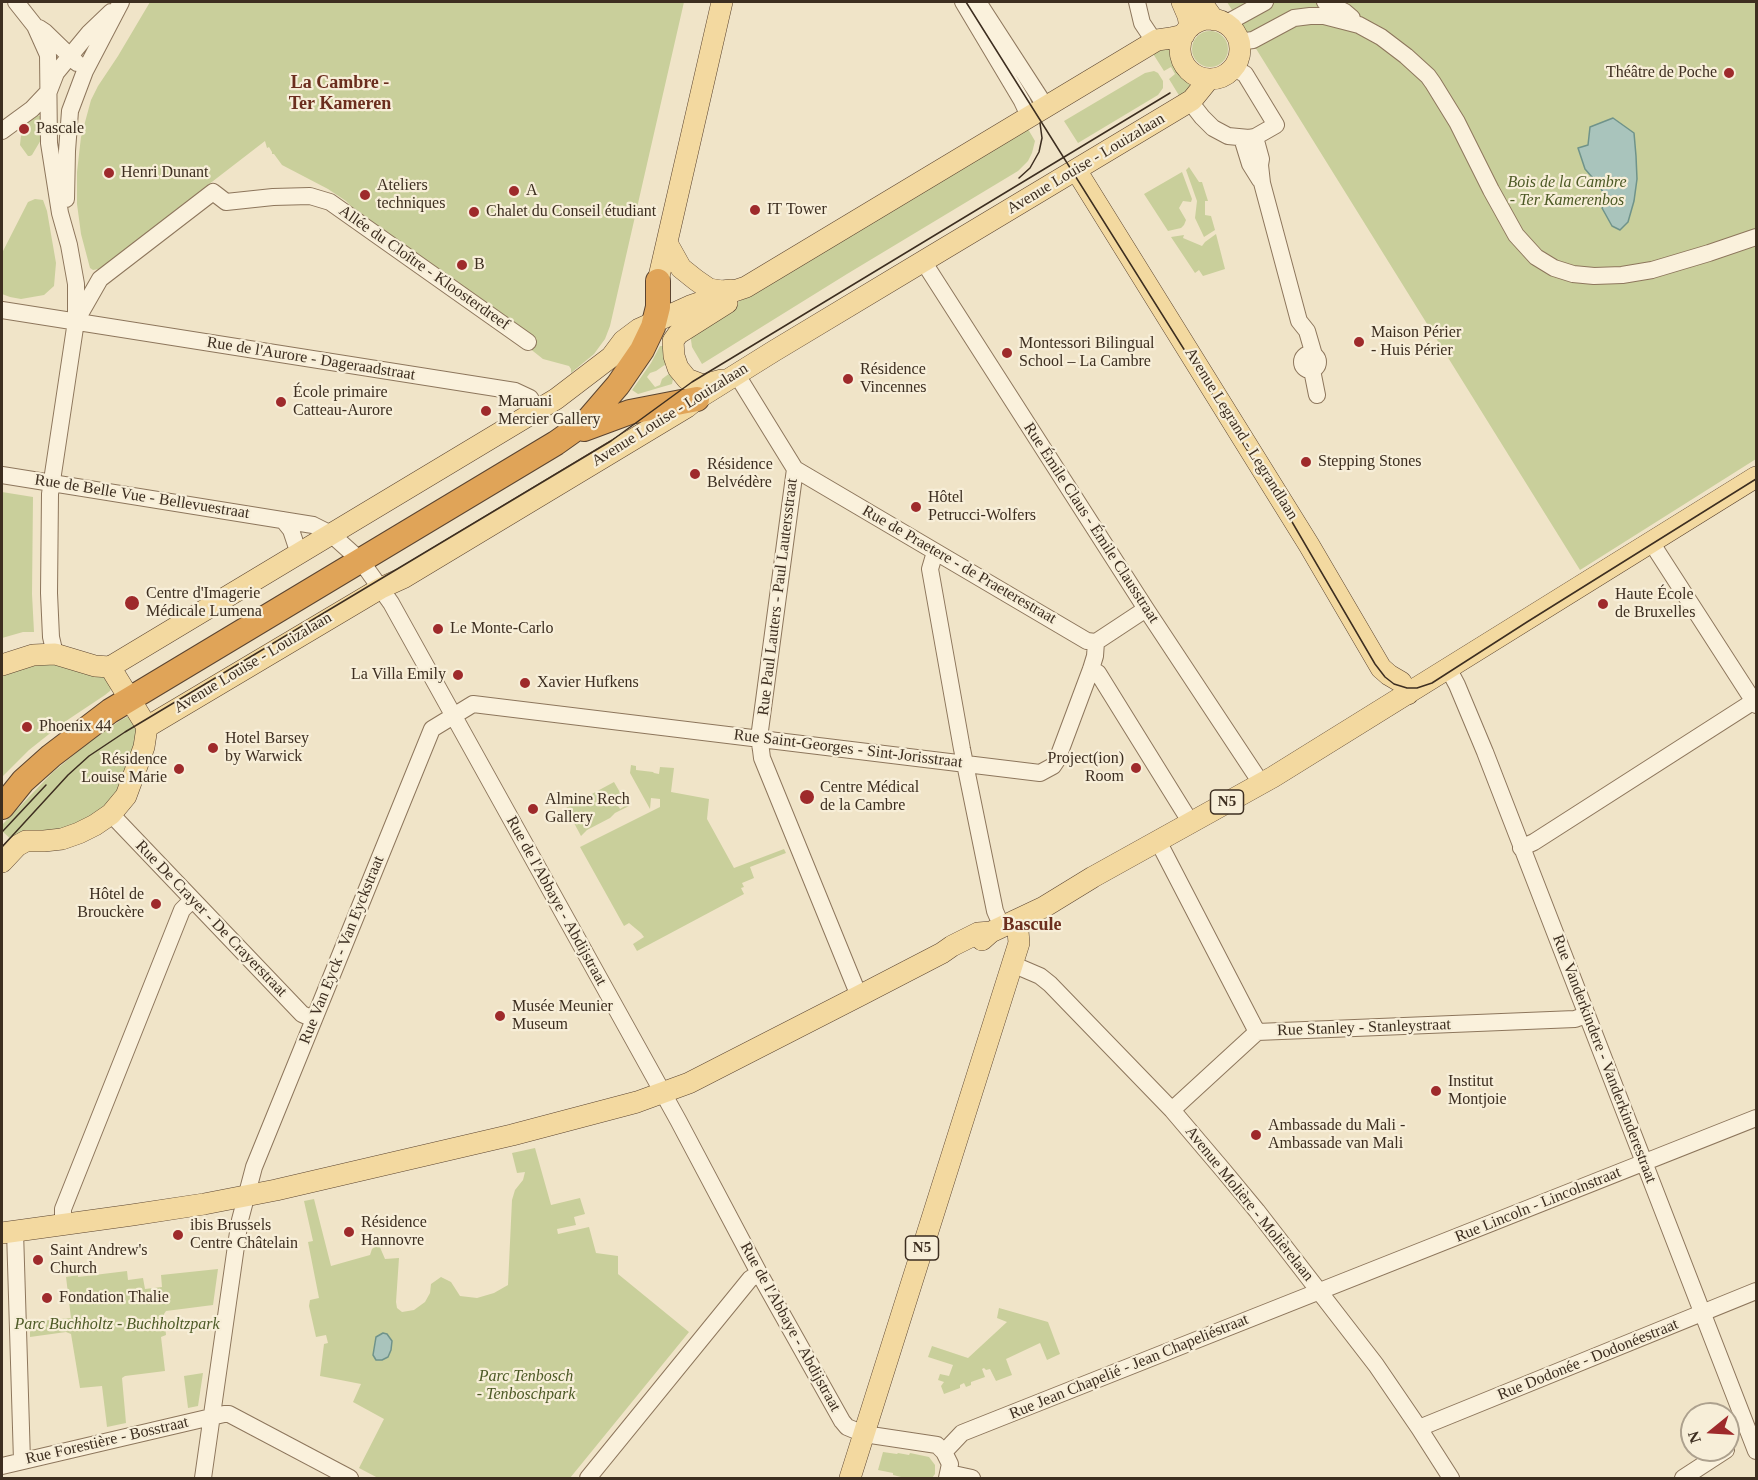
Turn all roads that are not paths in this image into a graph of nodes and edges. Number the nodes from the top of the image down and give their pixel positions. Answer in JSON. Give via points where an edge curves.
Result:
{"nodes":[{"id":1,"x":16,"y":2,"type":"edge"},
{"id":2,"x":121,"y":2,"type":"edge"},
{"id":3,"x":722,"y":2,"type":"edge"},
{"id":4,"x":963,"y":2,"type":"edge"},
{"id":5,"x":978,"y":2,"type":"edge"},
{"id":6,"x":1137,"y":2,"type":"edge"},
{"id":7,"x":1182,"y":2,"type":"edge"},
{"id":8,"x":1201,"y":2,"type":"edge"},
{"id":9,"x":1265,"y":2,"type":"edge"},
{"id":10,"x":1325,"y":2,"type":"edge"},
{"id":11,"x":1220,"y":22,"type":"junction"},
{"id":12,"x":1359,"y":25,"type":"junction"},
{"id":13,"x":35,"y":26,"type":"junction"},
{"id":14,"x":1187,"y":31,"type":"junction"},
{"id":15,"x":1157,"y":40,"type":"junction"},
{"id":16,"x":1238,"y":42,"type":"junction"},
{"id":17,"x":70,"y":55,"type":"junction"},
{"id":18,"x":1233,"y":68,"type":"junction"},
{"id":19,"x":85,"y":71,"type":"junction"},
{"id":20,"x":1209,"y":79,"type":"junction"},
{"id":21,"x":49,"y":91,"type":"junction"},
{"id":22,"x":1192,"y":100,"type":"junction"},
{"id":23,"x":70,"y":111,"type":"junction"},
{"id":24,"x":1037,"y":111,"type":"junction"},
{"id":25,"x":2,"y":131,"type":"edge"},
{"id":26,"x":1249,"y":137,"type":"junction"},
{"id":27,"x":49,"y":143,"type":"junction"},
{"id":28,"x":1076,"y":171,"type":"junction"},
{"id":29,"x":1756,"y":237,"type":"edge"},
{"id":30,"x":667,"y":243,"type":"junction"},
{"id":31,"x":69,"y":245,"type":"junction"},
{"id":32,"x":923,"y":261,"type":"junction"},
{"id":33,"x":658,"y":280,"type":"joint"},
{"id":34,"x":746,"y":287,"type":"junction"},
{"id":35,"x":2,"y":310,"type":"edge"},
{"id":36,"x":76,"y":321,"type":"junction"},
{"id":37,"x":647,"y":325,"type":"junction"},
{"id":38,"x":528,"y":342,"type":"dead end"},
{"id":39,"x":733,"y":377,"type":"junction"},
{"id":40,"x":1317,"y":395,"type":"dead end"},
{"id":41,"x":697,"y":399,"type":"junction"},
{"id":42,"x":538,"y":411,"type":"junction"},
{"id":43,"x":571,"y":434,"type":"junction"},
{"id":44,"x":795,"y":469,"type":"junction"},
{"id":45,"x":2,"y":475,"type":"edge"},
{"id":46,"x":1756,"y":477,"type":"edge"},
{"id":47,"x":51,"y":483,"type":"junction"},
{"id":48,"x":283,"y":520,"type":"junction"},
{"id":49,"x":331,"y":534,"type":"junction"},
{"id":50,"x":1651,"y":542,"type":"junction"},
{"id":51,"x":935,"y":552,"type":"junction"},
{"id":52,"x":299,"y":554,"type":"junction"},
{"id":53,"x":357,"y":558,"type":"junction"},
{"id":54,"x":381,"y":588,"type":"junction"},
{"id":55,"x":1146,"y":609,"type":"junction"},
{"id":56,"x":1096,"y":642,"type":"junction"},
{"id":57,"x":55,"y":654,"type":"junction"},
{"id":58,"x":2,"y":665,"type":"edge"},
{"id":59,"x":110,"y":667,"type":"junction"},
{"id":60,"x":1448,"y":668,"type":"junction"},
{"id":61,"x":1091,"y":669,"type":"junction"},
{"id":62,"x":128,"y":694,"type":"junction"},
{"id":63,"x":1408,"y":694,"type":"junction"},
{"id":64,"x":1755,"y":703,"type":"edge"},
{"id":65,"x":453,"y":716,"type":"junction"},
{"id":66,"x":147,"y":726,"type":"junction"},
{"id":67,"x":759,"y":738,"type":"junction"},
{"id":68,"x":965,"y":763,"type":"junction"},
{"id":69,"x":1261,"y":783,"type":"junction"},
{"id":70,"x":2,"y":784,"type":"edge"},
{"id":71,"x":2,"y":807,"type":"edge"},
{"id":72,"x":111,"y":814,"type":"junction"},
{"id":73,"x":1191,"y":823,"type":"junction"},
{"id":74,"x":1158,"y":841,"type":"junction"},
{"id":75,"x":1521,"y":848,"type":"junction"},
{"id":76,"x":2,"y":862,"type":"edge"},
{"id":77,"x":192,"y":900,"type":"junction"},
{"id":78,"x":1002,"y":926,"type":"junction"},
{"id":79,"x":1012,"y":964,"type":"junction"},
{"id":80,"x":859,"y":996,"type":"junction"},
{"id":81,"x":1586,"y":1015,"type":"junction"},
{"id":82,"x":313,"y":1019,"type":"junction"},
{"id":83,"x":1257,"y":1032,"type":"junction"},
{"id":84,"x":662,"y":1093,"type":"junction"},
{"id":85,"x":1172,"y":1110,"type":"junction"},
{"id":86,"x":1756,"y":1118,"type":"edge"},
{"id":87,"x":1644,"y":1163,"type":"junction"},
{"id":88,"x":247,"y":1196,"type":"junction"},
{"id":89,"x":63,"y":1224,"type":"junction"},
{"id":90,"x":8,"y":1232,"type":"edge"},
{"id":91,"x":759,"y":1273,"type":"junction"},
{"id":92,"x":1320,"y":1292,"type":"junction"},
{"id":93,"x":1756,"y":1292,"type":"edge"},
{"id":94,"x":1703,"y":1313,"type":"junction"},
{"id":95,"x":212,"y":1417,"type":"junction"},
{"id":96,"x":1419,"y":1428,"type":"junction"},
{"id":97,"x":864,"y":1434,"type":"junction"},
{"id":98,"x":1750,"y":1434,"type":"junction"},
{"id":99,"x":1740,"y":1441,"type":"edge"},
{"id":100,"x":1756,"y":1450,"type":"edge"},
{"id":101,"x":944,"y":1452,"type":"junction"},
{"id":102,"x":22,"y":1461,"type":"junction"},
{"id":103,"x":1708,"y":1462,"type":"edge"},
{"id":104,"x":2,"y":1466,"type":"edge"},
{"id":105,"x":948,"y":1476,"type":"edge"},
{"id":106,"x":203,"y":1479,"type":"edge"},
{"id":107,"x":350,"y":1479,"type":"edge"},
{"id":108,"x":588,"y":1479,"type":"edge"},
{"id":109,"x":850,"y":1479,"type":"edge"},
{"id":110,"x":972,"y":1479,"type":"edge"},
{"id":111,"x":1451,"y":1479,"type":"edge"},
{"id":112,"x":1683,"y":1479,"type":"edge"}],
"edges":[{"from":1,"to":13,"type":"street"},
{"from":2,"to":17,"type":"street"},
{"from":2,"to":19,"type":"street"},
{"from":3,"to":30,"type":"main road"},
{"from":4,"to":24,"type":"street","via":[[1022,101]]},
{"from":5,"to":24,"type":"street","via":[[1035,93]]},
{"from":6,"to":15,"type":"street","via":[[1142,23]]},
{"from":7,"to":14,"type":"main road","via":[[1188,16]]},
{"from":8,"to":11,"type":"main road"},
{"from":9,"to":11,"type":"street"},
{"from":10,"to":12,"type":"street"},
{"from":11,"to":14,"type":"main road","via":[[1201,21]]},
{"from":11,"to":16,"type":"main road","via":[[1234,32]]},
{"from":12,"to":16,"type":"street","via":[[1324,15],[1294,18],[1253,40]]},
{"from":12,"to":29,"type":"street","via":[[1381,37],[1428,76],[1457,122],[1516,235],[1536,257],[1554,268],[1573,274],[1622,275],[1698,257]]},
{"from":13,"to":17,"type":"street"},
{"from":13,"to":21,"type":"street","via":[[48,56]]},
{"from":14,"to":15,"type":"main road"},
{"from":14,"to":20,"type":"main road","via":[[1180,44],[1184,64],[1190,72]]},
{"from":15,"to":24,"type":"main road"},
{"from":16,"to":18,"type":"main road","via":[[1239,53]]},
{"from":17,"to":19,"type":"street"},
{"from":17,"to":21,"type":"street","via":[[56,73]]},
{"from":18,"to":20,"type":"main road"},
{"from":18,"to":26,"type":"street","via":[[1245,74],[1276,125]]},
{"from":19,"to":23,"type":"street"},
{"from":20,"to":22,"type":"main road","name":"Avenue Louise - Louizalaan"},
{"from":21,"to":25,"type":"street"},
{"from":21,"to":27,"type":"street"},
{"from":22,"to":26,"type":"street","via":[[1213,128],[1228,136]]},
{"from":22,"to":28,"type":"main road","name":"Avenue Louise - Louizalaan"},
{"from":23,"to":27,"type":"street"},
{"from":23,"to":31,"type":"street","via":[[66,192]]},
{"from":24,"to":34,"type":"main road"},
{"from":26,"to":40,"type":"street","via":[[1261,159],[1262,183],[1299,321],[1307,331]]},
{"from":27,"to":31,"type":"street"},
{"from":28,"to":32,"type":"main road","name":"Avenue Louise - Louizalaan"},
{"from":28,"to":63,"type":"main road","name":"Avenue Legrand - Legrandlaan","via":[[1309,544],[1381,668],[1401,682]]},
{"from":30,"to":33,"type":"main road"},
{"from":30,"to":34,"type":"main road","via":[[681,268],[709,289]]},
{"from":31,"to":36,"type":"street","via":[[76,284]]},
{"from":32,"to":39,"type":"main road","name":"Avenue Louise - Louizalaan"},
{"from":32,"to":55,"type":"street","name":"Rue Émile Claus - Émile Clausstraat"},
{"from":33,"to":37,"type":"highway"},
{"from":34,"to":37,"type":"main road"},
{"from":34,"to":39,"type":"main road","via":[[734,299],[678,334],[673,342],[678,368],[692,382],[703,385]]},
{"from":35,"to":36,"type":"street","name":"Rue de l'Aurore - Dageraadstraat"},
{"from":36,"to":38,"type":"street","name":"Allée du Cloître - Kloosterdreef","via":[[100,279],[213,192],[226,202],[310,196],[330,202]]},
{"from":36,"to":42,"type":"street","name":"Rue de l'Aurore - Dageraadstraat","via":[[515,391],[530,398]]},
{"from":36,"to":47,"type":"street"},
{"from":37,"to":42,"type":"main road"},
{"from":37,"to":43,"type":"highway","via":[[642,350],[618,385]]},
{"from":37,"to":53,"type":"highway","via":[[576,415]]},
{"from":39,"to":41,"type":"main road","name":"Avenue Louise - Louizalaan"},
{"from":39,"to":44,"type":"street","name":"Rue Paul Lauters - Paul Lautersstraat"},
{"from":41,"to":43,"type":"highway","via":[[630,412]]},
{"from":41,"to":54,"type":"main road","name":"Avenue Louise - Louizalaan"},
{"from":42,"to":49,"type":"main road"},
{"from":43,"to":53,"type":"highway"},
{"from":44,"to":51,"type":"street","name":"Rue de Praetere - de Praeterestraat"},
{"from":44,"to":67,"type":"street","name":"Rue Paul Lauters - Paul Lautersstraat"},
{"from":45,"to":47,"type":"street","name":"Rue de Belle Vue - Bellevuestraat"},
{"from":46,"to":50,"type":"main road","number":"N5"},
{"from":47,"to":48,"type":"street","name":"Rue de Belle Vue - Bellevuestraat"},
{"from":47,"to":57,"type":"street","via":[[49,593]]},
{"from":48,"to":49,"type":"street","name":"Rue de Belle Vue - Bellevuestraat","via":[[313,525]]},
{"from":48,"to":52,"type":"street"},
{"from":49,"to":52,"type":"main road"},
{"from":49,"to":53,"type":"street","name":"Rue de Belle Vue - Bellevuestraat"},
{"from":50,"to":60,"type":"main road","number":"N5"},
{"from":50,"to":64,"type":"street"},
{"from":51,"to":56,"type":"street","name":"Rue de Praetere - de Praeterestraat","via":[[1087,641]]},
{"from":51,"to":68,"type":"street","via":[[930,569]]},
{"from":52,"to":59,"type":"main road"},
{"from":53,"to":54,"type":"street","name":"Rue de l'Abbaye - Abdijstraat"},
{"from":53,"to":62,"type":"highway"},
{"from":54,"to":65,"type":"street","name":"Rue de l'Abbaye - Abdijstraat"},
{"from":54,"to":66,"type":"main road","name":"Avenue Louise - Louizalaan"},
{"from":55,"to":56,"type":"street"},
{"from":55,"to":69,"type":"street","name":"Rue Émile Claus - Émile Clausstraat"},
{"from":56,"to":61,"type":"street","name":"Rue Saint-Georges - Sint-Jorisstraat"},
{"from":57,"to":58,"type":"main road","via":[[33,655]]},
{"from":57,"to":59,"type":"main road"},
{"from":59,"to":62,"type":"main road"},
{"from":60,"to":63,"type":"main road","number":"N5"},
{"from":60,"to":75,"type":"street","name":"Rue Vanderkindere - Vanderkinderestraat"},
{"from":61,"to":68,"type":"street","name":"Rue Saint-Georges - Sint-Jorisstraat","via":[[1053,766],[1040,772]]},
{"from":61,"to":73,"type":"street","via":[[1098,673]]},
{"from":62,"to":66,"type":"main road"},
{"from":62,"to":70,"type":"highway","via":[[73,723]]},
{"from":62,"to":71,"type":"highway","via":[[23,781]]},
{"from":63,"to":69,"type":"main road","number":"N5"},
{"from":64,"to":75,"type":"street"},
{"from":65,"to":67,"type":"street","name":"Rue Saint-Georges - Sint-Jorisstraat","via":[[473,704]]},
{"from":65,"to":82,"type":"street","name":"Rue Van Eyck - Van Eyckstraat","via":[[432,729]]},
{"from":65,"to":84,"type":"street","name":"Rue de l'Abbaye - Abdijstraat"},
{"from":66,"to":72,"type":"main road","via":[[144,747],[126,796]]},
{"from":67,"to":68,"type":"street","name":"Rue Saint-Georges - Sint-Jorisstraat"},
{"from":67,"to":80,"type":"street","name":"Rue Paul Lauters - Paul Lautersstraat","via":[[762,758]]},
{"from":68,"to":78,"type":"street","via":[[993,903]]},
{"from":69,"to":73,"type":"main road","number":"N5"},
{"from":72,"to":76,"type":"main road","via":[[96,825],[62,838],[26,841]]},
{"from":72,"to":77,"type":"street","name":"Rue De Crayer - De Crayerstraat"},
{"from":73,"to":74,"type":"main road","number":"N5"},
{"from":74,"to":78,"type":"main road","number":"N5","via":[[1049,904]]},
{"from":74,"to":83,"type":"street"},
{"from":75,"to":81,"type":"street","name":"Rue Vanderkindere - Vanderkinderestraat"},
{"from":77,"to":82,"type":"street","name":"Rue De Crayer - De Crayerstraat","via":[[302,1014]]},
{"from":77,"to":89,"type":"street","via":[[182,910],[63,1209]]},
{"from":78,"to":79,"type":"main road","number":"N5","via":[[1018,931]]},
{"from":78,"to":80,"type":"main road","via":[[982,941],[955,952],[942,952]]},
{"from":79,"to":85,"type":"street","name":"Avenue Molière - Molièrelaan","via":[[1044,978]]},
{"from":79,"to":97,"type":"main road","number":"N5"},
{"from":80,"to":84,"type":"main road"},
{"from":81,"to":83,"type":"street","name":"Rue Stanley - Stanleystraat","via":[[1575,1019]]},
{"from":81,"to":87,"type":"street","name":"Rue Vanderkindere - Vanderkinderestraat"},
{"from":82,"to":88,"type":"street","name":"Rue Van Eyck - Van Eyckstraat","via":[[254,1167]]},
{"from":83,"to":85,"type":"street","name":"Rue Stanley - Stanleystraat"},
{"from":84,"to":88,"type":"main road","via":[[512,1135]]},
{"from":84,"to":91,"type":"street","name":"Rue de l'Abbaye - Abdijstraat"},
{"from":85,"to":92,"type":"street","name":"Avenue Molière - Molièrelaan"},
{"from":86,"to":87,"type":"street","name":"Rue Lincoln - Lincolnstraat"},
{"from":87,"to":92,"type":"street","name":"Rue Lincoln - Lincolnstraat"},
{"from":87,"to":94,"type":"street","name":"Rue Vanderkindere - Vanderkinderestraat"},
{"from":88,"to":89,"type":"main road"},
{"from":88,"to":95,"type":"street","name":"Rue Van Eyck - Van Eyckstraat","via":[[237,1239]]},
{"from":89,"to":90,"type":"main road"},
{"from":90,"to":102,"type":"street"},
{"from":91,"to":97,"type":"street","name":"Rue de l'Abbaye - Abdijstraat","via":[[842,1421]]},
{"from":91,"to":108,"type":"street","via":[[750,1279]]},
{"from":92,"to":96,"type":"street","name":"Avenue Molière - Molièrelaan"},
{"from":92,"to":101,"type":"street","name":"Rue Jean Chapelié - Jean Chapeliéstraat","via":[[962,1433]]},
{"from":93,"to":94,"type":"street","name":"Rue Dodonée - Dodonéestraat"},
{"from":94,"to":96,"type":"street","name":"Rue Dodonée - Dodonéestraat"},
{"from":94,"to":98,"type":"street","name":"Rue Vanderkindere - Vanderkinderestraat"},
{"from":95,"to":102,"type":"street","name":"Rue Forestière - Bosstraat"},
{"from":95,"to":106,"type":"street","name":"Rue Van Eyck - Van Eyckstraat"},
{"from":95,"to":107,"type":"street","name":"Rue Forestière - Bosstraat","via":[[229,1414]]},
{"from":96,"to":111,"type":"street","name":"Avenue Molière - Molièrelaan"},
{"from":97,"to":101,"type":"street","via":[[937,1445]]},
{"from":97,"to":109,"type":"main road","number":"N5"},
{"from":98,"to":99,"type":"street"},
{"from":98,"to":100,"type":"street","name":"Rue Vanderkindere - Vanderkinderestraat"},
{"from":101,"to":105,"type":"street","via":[[950,1464]]},
{"from":102,"to":104,"type":"street","name":"Rue Forestière - Bosstraat"},
{"from":103,"to":112,"type":"street"},
{"from":105,"to":110,"type":"street"}]}
